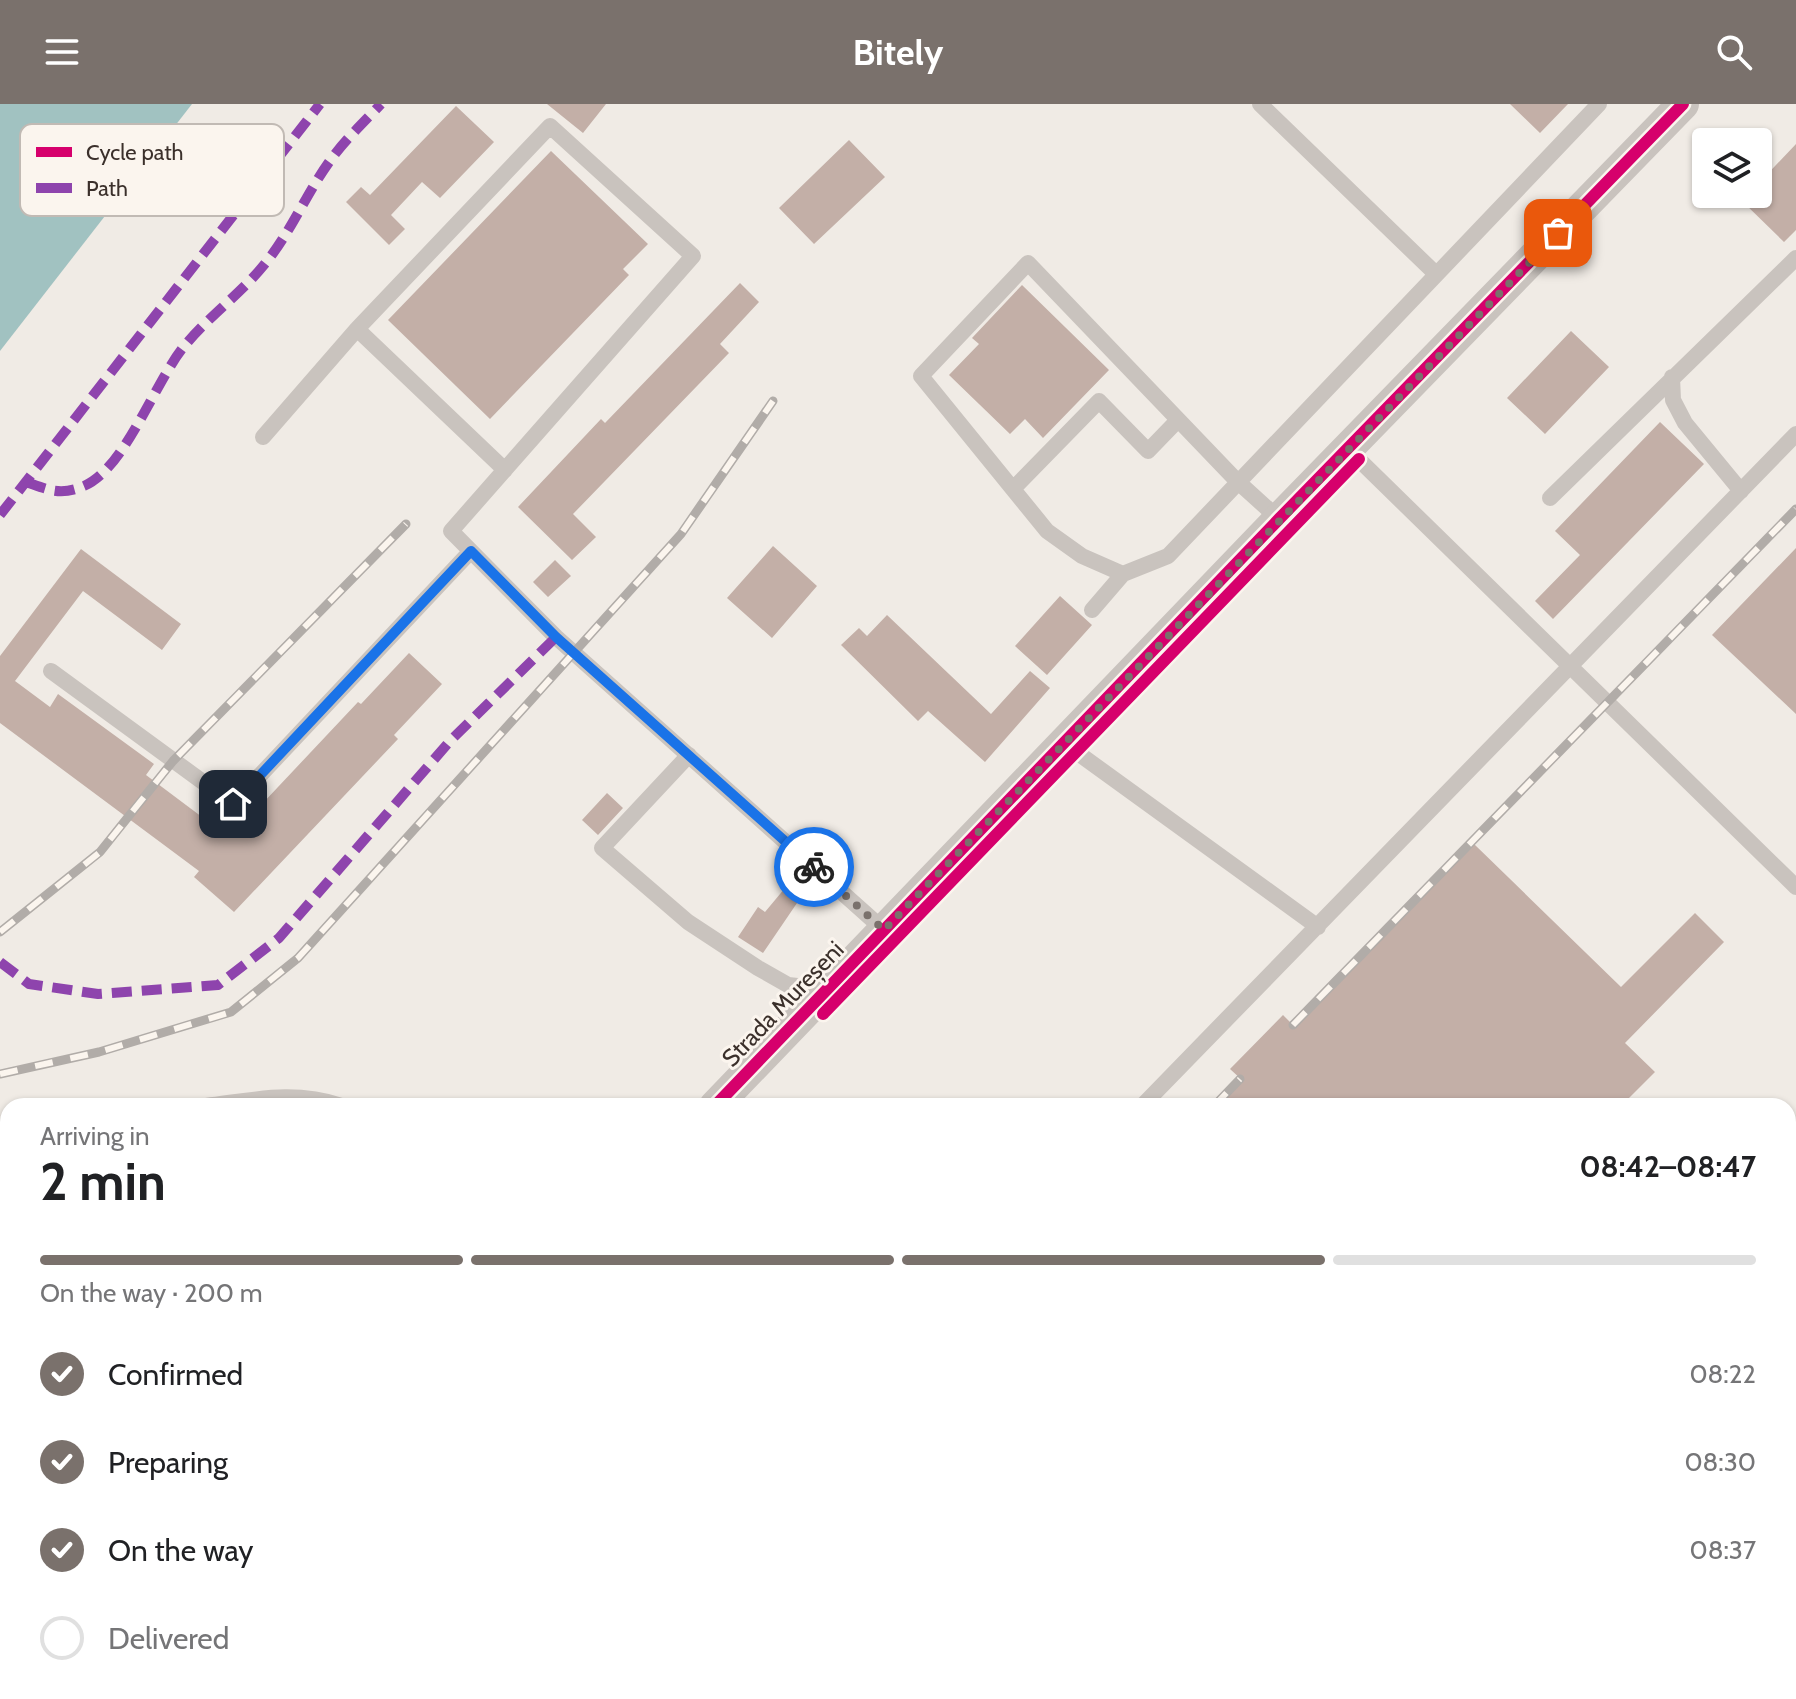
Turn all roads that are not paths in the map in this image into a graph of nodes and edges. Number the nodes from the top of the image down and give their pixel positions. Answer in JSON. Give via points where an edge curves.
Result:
{"nodes":[{"id":1,"x":1260,"y":104,"type":"edge"},
{"id":2,"x":1599,"y":104,"type":"edge"},
{"id":3,"x":1683,"y":104,"type":"edge"},
{"id":4,"x":1796,"y":258,"type":"edge"},
{"id":5,"x":1436,"y":274,"type":"junction"},
{"id":6,"x":357,"y":329,"type":"junction"},
{"id":7,"x":1672,"y":377,"type":"junction"},
{"id":8,"x":1178,"y":420,"type":"junction"},
{"id":9,"x":1796,"y":434,"type":"edge"},
{"id":10,"x":263,"y":437,"type":"dead end"},
{"id":11,"x":1348,"y":449,"type":"junction"},
{"id":12,"x":505,"y":470,"type":"junction"},
{"id":13,"x":1237,"y":481,"type":"junction"},
{"id":14,"x":1013,"y":489,"type":"junction"},
{"id":15,"x":1741,"y":491,"type":"junction"},
{"id":16,"x":1550,"y":498,"type":"dead end"},
{"id":17,"x":1279,"y":519,"type":"junction"},
{"id":18,"x":471,"y":551,"type":"junction"},
{"id":19,"x":1123,"y":574,"type":"junction"},
{"id":20,"x":1092,"y":610,"type":"dead end"},
{"id":21,"x":1571,"y":667,"type":"junction"},
{"id":22,"x":51,"y":671,"type":"dead end"},
{"id":23,"x":1064,"y":743,"type":"junction"},
{"id":24,"x":689,"y":755,"type":"junction"},
{"id":25,"x":1796,"y":887,"type":"edge"},
{"id":26,"x":1318,"y":927,"type":"junction"},
{"id":27,"x":884,"y":930,"type":"junction"},
{"id":28,"x":827,"y":990,"type":"junction"},
{"id":29,"x":269,"y":1098,"type":"edge"},
{"id":30,"x":318,"y":1098,"type":"edge"},
{"id":31,"x":723,"y":1098,"type":"edge"},
{"id":32,"x":1150,"y":1098,"type":"edge"}],
"edges":[{"from":1,"to":5,"type":"lane"},
{"from":2,"to":5,"type":"lane"},
{"from":3,"to":11,"type":"street","name":"Strada Mureșeni"},
{"from":4,"to":7,"type":"lane"},
{"from":5,"to":13,"type":"lane"},
{"from":6,"to":10,"type":"lane"},
{"from":6,"to":12,"type":"lane"},
{"from":6,"to":12,"type":"lane","via":[[550,126],[693,256]]},
{"from":7,"to":15,"type":"lane","via":[[1673,400],[1685,423]]},
{"from":7,"to":16,"type":"lane"},
{"from":8,"to":13,"type":"lane"},
{"from":8,"to":14,"type":"lane","via":[[1148,451],[1099,401]]},
{"from":8,"to":14,"type":"lane","via":[[1028,263],[921,376]]},
{"from":9,"to":15,"type":"lane"},
{"from":11,"to":17,"type":"street","name":"Strada Mureșeni"},
{"from":11,"to":21,"type":"lane"},
{"from":12,"to":18,"type":"lane","via":[[451,531]]},
{"from":13,"to":17,"type":"lane"},
{"from":13,"to":19,"type":"lane","via":[[1168,556]]},
{"from":14,"to":19,"type":"lane","via":[[1047,531],[1082,556]]},
{"from":15,"to":21,"type":"lane"},
{"from":17,"to":23,"type":"street","name":"Strada Mureșeni"},
{"from":18,"to":22,"type":"lane","via":[[233,804]]},
{"from":18,"to":24,"type":"lane","via":[[556,637]]},
{"from":19,"to":20,"type":"lane"},
{"from":21,"to":25,"type":"lane"},
{"from":21,"to":26,"type":"lane"},
{"from":23,"to":26,"type":"lane"},
{"from":23,"to":27,"type":"street","name":"Strada Mureșeni"},
{"from":24,"to":27,"type":"lane"},
{"from":24,"to":28,"type":"lane","via":[[602,848],[688,922],[758,968],[788,985]]},
{"from":26,"to":32,"type":"lane"},
{"from":27,"to":28,"type":"street","name":"Strada Mureșeni"},
{"from":28,"to":31,"type":"street","name":"Strada Mureșeni"},
{"from":29,"to":30,"type":"lane"}]}
